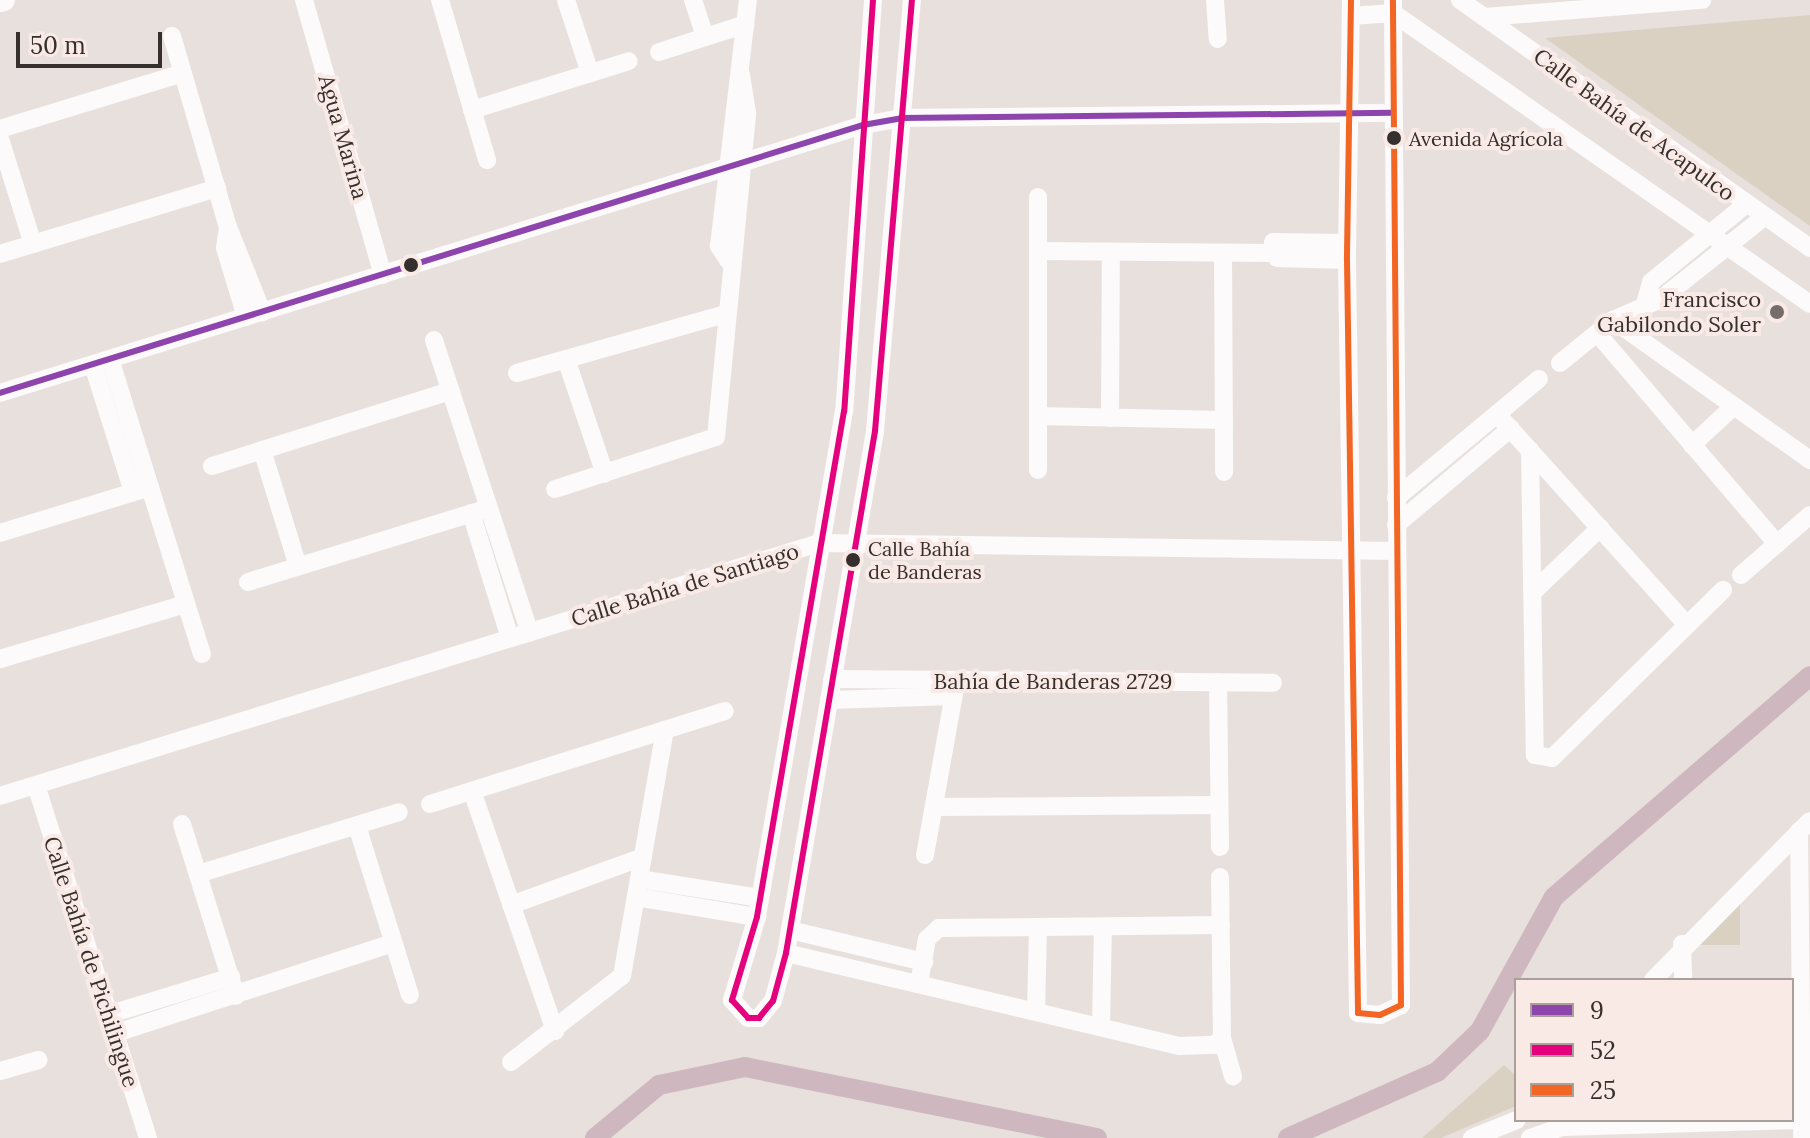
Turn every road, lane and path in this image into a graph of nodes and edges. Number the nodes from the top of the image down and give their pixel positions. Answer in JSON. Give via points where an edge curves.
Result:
{"nodes":[{"id":1,"x":304,"y":0,"type":"edge"},
{"id":2,"x":440,"y":0,"type":"edge"},
{"id":3,"x":566,"y":0,"type":"edge"},
{"id":4,"x":693,"y":0,"type":"edge"},
{"id":5,"x":748,"y":0,"type":"edge"},
{"id":6,"x":873,"y":0,"type":"edge"},
{"id":7,"x":912,"y":0,"type":"edge"},
{"id":8,"x":1215,"y":0,"type":"edge"},
{"id":9,"x":1460,"y":0,"type":"edge"},
{"id":10,"x":1702,"y":0,"type":"edge"},
{"id":11,"x":1393,"y":6,"type":"edge"},
{"id":12,"x":1351,"y":8,"type":"edge"},
{"id":13,"x":1484,"y":17,"type":"junction"},
{"id":14,"x":746,"y":24,"type":"junction"},
{"id":15,"x":172,"y":36,"type":"dead end"},
{"id":16,"x":705,"y":37,"type":"junction"},
{"id":17,"x":1218,"y":39,"type":"dead end"},
{"id":18,"x":659,"y":52,"type":"dead end"},
{"id":19,"x":629,"y":61,"type":"dead end"},
{"id":20,"x":183,"y":73,"type":"junction"},
{"id":21,"x":590,"y":73,"type":"junction"},
{"id":22,"x":472,"y":110,"type":"junction"},
{"id":23,"x":1348,"y":113,"type":"junction"},
{"id":24,"x":1393,"y":113,"type":"junction"},
{"id":25,"x":901,"y":118,"type":"junction"},
{"id":26,"x":863,"y":125,"type":"junction"},
{"id":27,"x":0,"y":129,"type":"edge"},
{"id":28,"x":0,"y":139,"type":"edge"},
{"id":29,"x":487,"y":160,"type":"dead end"},
{"id":30,"x":734,"y":166,"type":"junction"},
{"id":31,"x":217,"y":188,"type":"junction"},
{"id":32,"x":1038,"y":197,"type":"dead end"},
{"id":33,"x":1745,"y":205,"type":"junction"},
{"id":34,"x":1764,"y":217,"type":"junction"},
{"id":35,"x":1709,"y":233,"type":"junction"},
{"id":36,"x":33,"y":244,"type":"junction"},
{"id":37,"x":1726,"y":247,"type":"junction"},
{"id":38,"x":1810,"y":248,"type":"edge"},
{"id":39,"x":1038,"y":251,"type":"junction"},
{"id":40,"x":1111,"y":252,"type":"junction"},
{"id":41,"x":1347,"y":252,"type":"junction"},
{"id":42,"x":1223,"y":253,"type":"junction"},
{"id":43,"x":0,"y":254,"type":"edge"},
{"id":44,"x":383,"y":275,"type":"junction"},
{"id":45,"x":1646,"y":300,"type":"junction"},
{"id":46,"x":1810,"y":304,"type":"edge"},
{"id":47,"x":726,"y":314,"type":"junction"},
{"id":48,"x":254,"y":315,"type":"junction"},
{"id":49,"x":1613,"y":320,"type":"junction"},
{"id":50,"x":1597,"y":333,"type":"junction"},
{"id":51,"x":434,"y":340,"type":"dead end"},
{"id":52,"x":566,"y":359,"type":"junction"},
{"id":53,"x":102,"y":362,"type":"junction"},
{"id":54,"x":1560,"y":363,"type":"dead end"},
{"id":55,"x":517,"y":373,"type":"dead end"},
{"id":56,"x":1539,"y":379,"type":"dead end"},
{"id":57,"x":450,"y":391,"type":"junction"},
{"id":58,"x":0,"y":393,"type":"edge"},
{"id":59,"x":1734,"y":406,"type":"junction"},
{"id":60,"x":1497,"y":414,"type":"junction"},
{"id":61,"x":1038,"y":416,"type":"junction"},
{"id":62,"x":1110,"y":418,"type":"junction"},
{"id":63,"x":1224,"y":420,"type":"junction"},
{"id":64,"x":1511,"y":428,"type":"junction"},
{"id":65,"x":1692,"y":445,"type":"junction"},
{"id":66,"x":262,"y":450,"type":"junction"},
{"id":67,"x":1530,"y":450,"type":"junction"},
{"id":68,"x":1810,"y":460,"type":"edge"},
{"id":69,"x":212,"y":466,"type":"dead end"},
{"id":70,"x":1038,"y":470,"type":"dead end"},
{"id":71,"x":1224,"y":472,"type":"dead end"},
{"id":72,"x":605,"y":474,"type":"junction"},
{"id":73,"x":555,"y":489,"type":"dead end"},
{"id":74,"x":142,"y":490,"type":"junction"},
{"id":75,"x":1396,"y":498,"type":"junction"},
{"id":76,"x":478,"y":511,"type":"junction"},
{"id":77,"x":1810,"y":515,"type":"edge"},
{"id":78,"x":1396,"y":525,"type":"junction"},
{"id":79,"x":1600,"y":528,"type":"junction"},
{"id":80,"x":0,"y":533,"type":"edge"},
{"id":81,"x":819,"y":543,"type":"junction"},
{"id":82,"x":1777,"y":544,"type":"junction"},
{"id":83,"x":855,"y":546,"type":"junction"},
{"id":84,"x":1350,"y":550,"type":"junction"},
{"id":85,"x":1396,"y":551,"type":"junction"},
{"id":86,"x":298,"y":566,"type":"junction"},
{"id":87,"x":1741,"y":575,"type":"dead end"},
{"id":88,"x":248,"y":582,"type":"dead end"},
{"id":89,"x":1723,"y":590,"type":"dead end"},
{"id":90,"x":1533,"y":592,"type":"junction"},
{"id":91,"x":186,"y":604,"type":"junction"},
{"id":92,"x":1685,"y":623,"type":"junction"},
{"id":93,"x":530,"y":633,"type":"junction"},
{"id":94,"x":510,"y":638,"type":"junction"},
{"id":95,"x":202,"y":654,"type":"dead end"},
{"id":96,"x":0,"y":659,"type":"edge"},
{"id":97,"x":832,"y":679,"type":"junction"},
{"id":98,"x":1218,"y":682,"type":"junction"},
{"id":99,"x":1273,"y":683,"type":"dead end"},
{"id":100,"x":954,"y":689,"type":"junction"},
{"id":101,"x":829,"y":700,"type":"junction"},
{"id":102,"x":725,"y":711,"type":"dead end"},
{"id":103,"x":665,"y":730,"type":"junction"},
{"id":104,"x":36,"y":785,"type":"junction"},
{"id":105,"x":472,"y":791,"type":"junction"},
{"id":106,"x":0,"y":796,"type":"edge"},
{"id":107,"x":430,"y":804,"type":"dead end"},
{"id":108,"x":1219,"y":805,"type":"junction"},
{"id":109,"x":934,"y":807,"type":"junction"},
{"id":110,"x":399,"y":812,"type":"dead end"},
{"id":111,"x":182,"y":824,"type":"dead end"},
{"id":112,"x":357,"y":826,"type":"junction"},
{"id":113,"x":1805,"y":826,"type":"edge"},
{"id":114,"x":1220,"y":847,"type":"dead end"},
{"id":115,"x":925,"y":855,"type":"dead end"},
{"id":116,"x":643,"y":857,"type":"junction"},
{"id":117,"x":198,"y":874,"type":"junction"},
{"id":118,"x":1220,"y":877,"type":"dead end"},
{"id":119,"x":638,"y":888,"type":"junction"},
{"id":120,"x":511,"y":905,"type":"junction"},
{"id":121,"x":758,"y":907,"type":"junction"},
{"id":122,"x":1221,"y":925,"type":"junction"},
{"id":123,"x":1038,"y":927,"type":"junction"},
{"id":124,"x":1103,"y":927,"type":"junction"},
{"id":125,"x":790,"y":930,"type":"junction"},
{"id":126,"x":393,"y":943,"type":"junction"},
{"id":127,"x":1682,"y":944,"type":"junction"},
{"id":128,"x":786,"y":953,"type":"junction"},
{"id":129,"x":924,"y":962,"type":"junction"},
{"id":130,"x":231,"y":977,"type":"junction"},
{"id":131,"x":1655,"y":978,"type":"edge"},
{"id":132,"x":1683,"y":978,"type":"edge"},
{"id":133,"x":919,"y":983,"type":"junction"},
{"id":134,"x":410,"y":995,"type":"dead end"},
{"id":135,"x":236,"y":996,"type":"junction"},
{"id":136,"x":1036,"y":1011,"type":"junction"},
{"id":137,"x":107,"y":1015,"type":"junction"},
{"id":138,"x":1101,"y":1027,"type":"junction"},
{"id":139,"x":555,"y":1031,"type":"junction"},
{"id":140,"x":113,"y":1034,"type":"junction"},
{"id":141,"x":1222,"y":1038,"type":"junction"},
{"id":142,"x":38,"y":1060,"type":"dead end"},
{"id":143,"x":511,"y":1062,"type":"dead end"},
{"id":144,"x":0,"y":1071,"type":"edge"},
{"id":145,"x":1233,"y":1076,"type":"dead end"},
{"id":146,"x":1514,"y":1121,"type":"edge"},
{"id":147,"x":1684,"y":1122,"type":"edge"},
{"id":148,"x":1560,"y":1124,"type":"edge"},
{"id":149,"x":1802,"y":1129,"type":"edge"},
{"id":150,"x":148,"y":1138,"type":"edge"},
{"id":151,"x":1472,"y":1138,"type":"edge"},
{"id":152,"x":1530,"y":1138,"type":"edge"}],
"edges":[{"from":1,"to":44,"type":"street","name":"Agua Marina"},
{"from":2,"to":22,"type":"street"},
{"from":3,"to":21,"type":"street"},
{"from":4,"to":16,"type":"street"},
{"from":5,"to":14,"type":"street"},
{"from":6,"to":26,"type":"street"},
{"from":7,"to":25,"type":"street"},
{"from":8,"to":17,"type":"street"},
{"from":9,"to":13,"type":"street","name":"Calle Bahía de Acapulco"},
{"from":10,"to":13,"type":"street"},
{"from":11,"to":12,"type":"street"},
{"from":11,"to":24,"type":"street"},
{"from":11,"to":35,"type":"street","name":"Calle Bahía de Acapulco"},
{"from":12,"to":23,"type":"street"},
{"from":13,"to":33,"type":"street","name":"Calle Bahía de Acapulco"},
{"from":14,"to":16,"type":"street"},
{"from":14,"to":30,"type":"street","via":[[741,74],[733,91]]},
{"from":15,"to":20,"type":"street"},
{"from":16,"to":18,"type":"street"},
{"from":19,"to":21,"type":"street"},
{"from":20,"to":27,"type":"street"},
{"from":20,"to":31,"type":"street"},
{"from":21,"to":22,"type":"street"},
{"from":22,"to":29,"type":"street"},
{"from":23,"to":24,"type":"street"},
{"from":23,"to":25,"type":"street"},
{"from":23,"to":41,"type":"street"},
{"from":24,"to":75,"type":"street"},
{"from":25,"to":26,"type":"street"},
{"from":25,"to":83,"type":"street","via":[[875,431]]},
{"from":26,"to":30,"type":"street"},
{"from":26,"to":81,"type":"street","via":[[844,411]]},
{"from":28,"to":36,"type":"street"},
{"from":30,"to":44,"type":"street"},
{"from":30,"to":47,"type":"street","via":[[719,246],[728,260]]},
{"from":31,"to":36,"type":"street"},
{"from":31,"to":48,"type":"street","via":[[228,227],[225,248]]},
{"from":32,"to":39,"type":"street"},
{"from":33,"to":34,"type":"street","name":"Calle Bahía de Acapulco"},
{"from":33,"to":35,"type":"street"},
{"from":34,"to":37,"type":"street"},
{"from":34,"to":38,"type":"street","name":"Calle Bahía de Acapulco"},
{"from":35,"to":37,"type":"street","name":"Calle Bahía de Acapulco"},
{"from":35,"to":45,"type":"street","via":[[1651,282]]},
{"from":36,"to":43,"type":"street"},
{"from":37,"to":45,"type":"street","via":[[1661,299]]},
{"from":37,"to":46,"type":"street","name":"Calle Bahía de Acapulco"},
{"from":39,"to":40,"type":"street"},
{"from":39,"to":61,"type":"street"},
{"from":40,"to":42,"type":"street"},
{"from":40,"to":62,"type":"street"},
{"from":41,"to":42,"type":"street","via":[[1273,242],[1282,253]]},
{"from":41,"to":84,"type":"street"},
{"from":42,"to":63,"type":"street"},
{"from":44,"to":48,"type":"street"},
{"from":45,"to":49,"type":"street"},
{"from":47,"to":52,"type":"street"},
{"from":47,"to":72,"type":"street","via":[[716,437]]},
{"from":48,"to":53,"type":"street"},
{"from":49,"to":50,"type":"street"},
{"from":49,"to":59,"type":"street"},
{"from":50,"to":54,"type":"street"},
{"from":50,"to":65,"type":"street"},
{"from":51,"to":57,"type":"street"},
{"from":52,"to":55,"type":"street"},
{"from":52,"to":72,"type":"street"},
{"from":53,"to":58,"type":"street"},
{"from":53,"to":74,"type":"street"},
{"from":56,"to":60,"type":"street"},
{"from":57,"to":66,"type":"street"},
{"from":57,"to":76,"type":"street"},
{"from":59,"to":65,"type":"street"},
{"from":59,"to":68,"type":"street"},
{"from":60,"to":64,"type":"street"},
{"from":60,"to":75,"type":"street"},
{"from":61,"to":62,"type":"street"},
{"from":61,"to":70,"type":"street"},
{"from":62,"to":63,"type":"street"},
{"from":63,"to":71,"type":"street"},
{"from":64,"to":67,"type":"street"},
{"from":64,"to":78,"type":"street"},
{"from":65,"to":82,"type":"street"},
{"from":66,"to":69,"type":"street"},
{"from":66,"to":86,"type":"street"},
{"from":67,"to":79,"type":"street"},
{"from":67,"to":90,"type":"street"},
{"from":72,"to":73,"type":"street"},
{"from":74,"to":80,"type":"street"},
{"from":74,"to":91,"type":"street"},
{"from":75,"to":78,"type":"street"},
{"from":76,"to":86,"type":"street"},
{"from":76,"to":93,"type":"street"},
{"from":76,"to":94,"type":"street"},
{"from":77,"to":82,"type":"street"},
{"from":78,"to":85,"type":"street"},
{"from":79,"to":90,"type":"street"},
{"from":79,"to":92,"type":"street"},
{"from":81,"to":83,"type":"street","name":"Calle Bahía de Santiago"},
{"from":81,"to":93,"type":"street","name":"Calle Bahía de Santiago"},
{"from":81,"to":121,"type":"street"},
{"from":82,"to":87,"type":"street"},
{"from":83,"to":84,"type":"street","name":"Calle Bahía de Santiago"},
{"from":83,"to":97,"type":"street"},
{"from":84,"to":85,"type":"street","name":"Calle Bahía de Santiago"},
{"from":84,"to":85,"type":"street","via":[[1358,1013],[1380,1015],[1401,1005]]},
{"from":86,"to":88,"type":"street"},
{"from":89,"to":92,"type":"street"},
{"from":90,"to":92,"type":"street","via":[[1532,747],[1542,760]]},
{"from":91,"to":95,"type":"street"},
{"from":91,"to":96,"type":"street"},
{"from":93,"to":94,"type":"street","name":"Calle Bahía de Santiago"},
{"from":94,"to":104,"type":"street","name":"Calle Bahía de Santiago"},
{"from":97,"to":100,"type":"street","name":"Bahía de Banderas 2729"},
{"from":97,"to":101,"type":"street"},
{"from":98,"to":99,"type":"street","name":"Bahía de Banderas 2729"},
{"from":98,"to":100,"type":"street","name":"Bahía de Banderas 2729"},
{"from":98,"to":108,"type":"street"},
{"from":100,"to":101,"type":"street"},
{"from":100,"to":109,"type":"street"},
{"from":101,"to":125,"type":"street"},
{"from":102,"to":103,"type":"street"},
{"from":103,"to":105,"type":"street"},
{"from":103,"to":116,"type":"street"},
{"from":104,"to":106,"type":"street","name":"Calle Bahía de Santiago"},
{"from":104,"to":137,"type":"street","name":"Calle Bahía de Pichilingue"},
{"from":105,"to":107,"type":"street"},
{"from":105,"to":120,"type":"street"},
{"from":108,"to":109,"type":"street"},
{"from":108,"to":114,"type":"street"},
{"from":109,"to":115,"type":"street"},
{"from":110,"to":112,"type":"street"},
{"from":111,"to":117,"type":"street"},
{"from":112,"to":117,"type":"street"},
{"from":112,"to":126,"type":"street"},
{"from":113,"to":127,"type":"street"},
{"from":113,"to":149,"type":"street"},
{"from":116,"to":119,"type":"street"},
{"from":116,"to":120,"type":"street"},
{"from":117,"to":130,"type":"street"},
{"from":118,"to":122,"type":"street"},
{"from":119,"to":121,"type":"street"},
{"from":119,"to":139,"type":"street","via":[[618,984]]},
{"from":120,"to":139,"type":"street"},
{"from":121,"to":128,"type":"street","via":[[732,1000],[738,1011],[759,1018],[766,1010]]},
{"from":122,"to":124,"type":"street"},
{"from":122,"to":141,"type":"street"},
{"from":123,"to":124,"type":"street"},
{"from":123,"to":129,"type":"street","via":[[939,928],[927,939]]},
{"from":123,"to":136,"type":"street"},
{"from":124,"to":138,"type":"street"},
{"from":125,"to":128,"type":"street"},
{"from":125,"to":129,"type":"street"},
{"from":126,"to":134,"type":"street"},
{"from":126,"to":135,"type":"street"},
{"from":127,"to":131,"type":"street"},
{"from":127,"to":132,"type":"street"},
{"from":128,"to":133,"type":"street"},
{"from":129,"to":133,"type":"street"},
{"from":130,"to":135,"type":"street"},
{"from":130,"to":137,"type":"street"},
{"from":133,"to":136,"type":"street"},
{"from":135,"to":140,"type":"street"},
{"from":136,"to":138,"type":"street"},
{"from":137,"to":140,"type":"street","name":"Calle Bahía de Pichilingue"},
{"from":138,"to":141,"type":"street","via":[[1179,1046]]},
{"from":139,"to":143,"type":"street"},
{"from":140,"to":150,"type":"street","name":"Calle Bahía de Pichilingue"},
{"from":141,"to":145,"type":"street"},
{"from":142,"to":144,"type":"street"},
{"from":146,"to":151,"type":"street"},
{"from":147,"to":148,"type":"street"},
{"from":147,"to":149,"type":"street"},
{"from":148,"to":152,"type":"street"}]}
